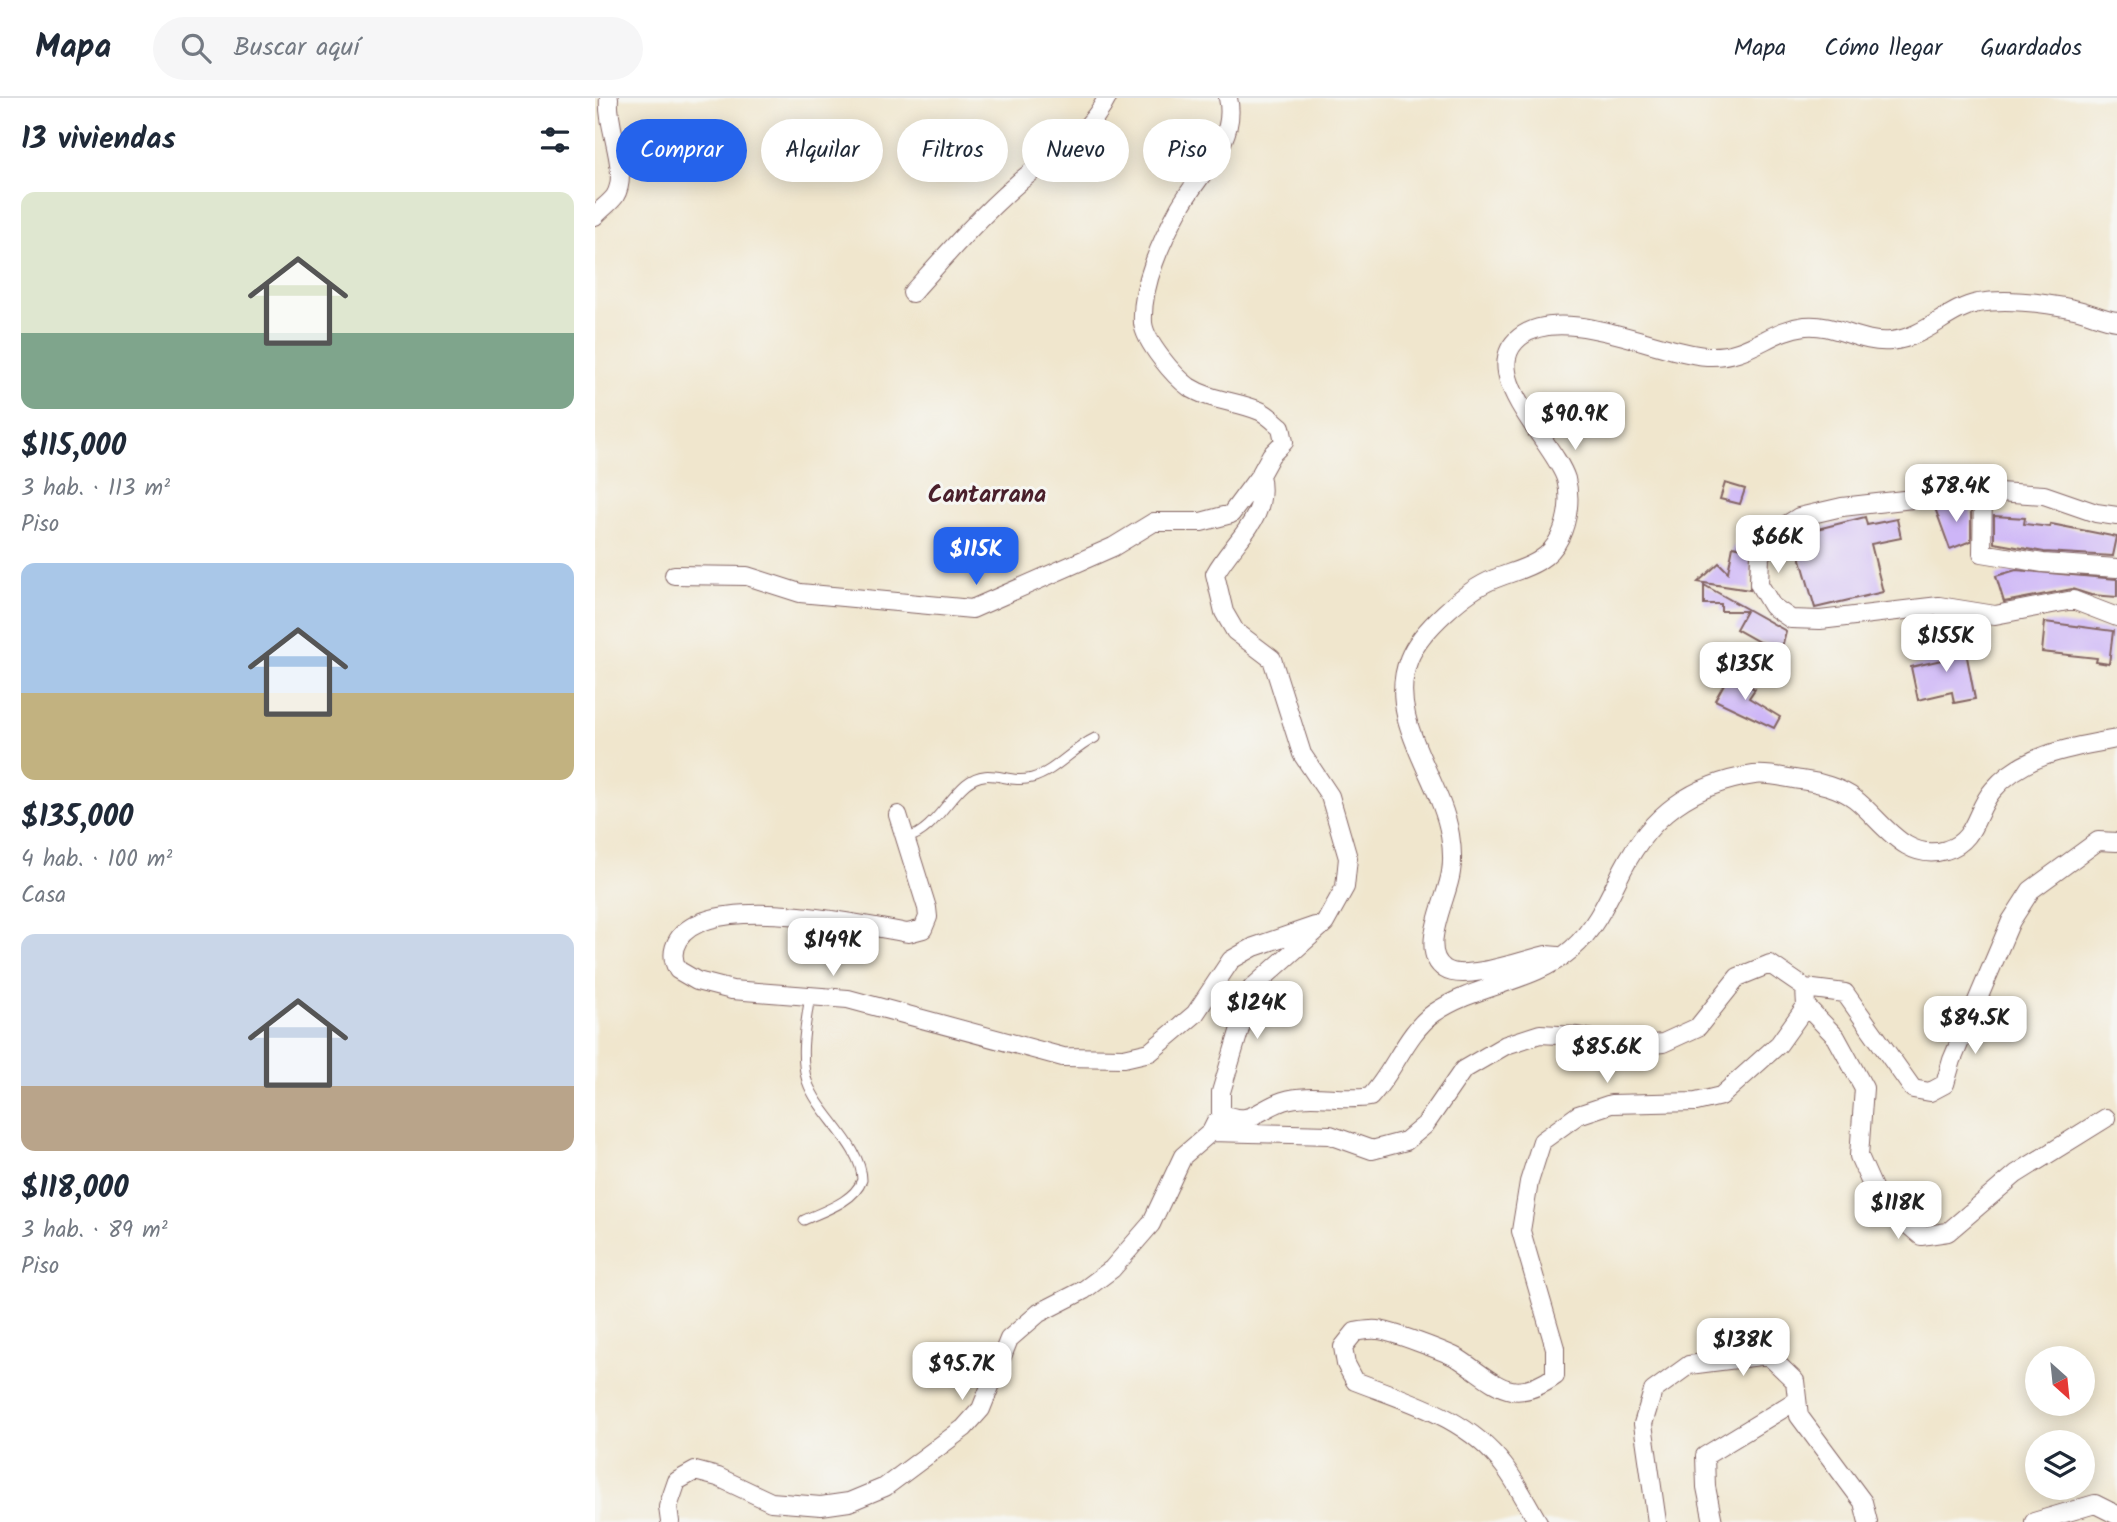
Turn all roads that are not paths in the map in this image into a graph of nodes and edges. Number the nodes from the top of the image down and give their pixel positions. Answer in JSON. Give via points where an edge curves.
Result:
{"nodes":[{"id":1,"x":609,"y":98,"type":"edge"},
{"id":2,"x":1107,"y":98,"type":"edge"},
{"id":3,"x":1227,"y":98,"type":"edge"},
{"id":4,"x":595,"y":216,"type":"edge"},
{"id":5,"x":912,"y":293,"type":"dead end"},
{"id":6,"x":2117,"y":321,"type":"edge"},
{"id":7,"x":1260,"y":475,"type":"junction"},
{"id":8,"x":1983,"y":491,"type":"junction"},
{"id":9,"x":2117,"y":516,"type":"edge"},
{"id":10,"x":2117,"y":568,"type":"edge"},
{"id":11,"x":674,"y":575,"type":"dead end"},
{"id":12,"x":2117,"y":617,"type":"edge"},
{"id":13,"x":1095,"y":738,"type":"dead end"},
{"id":14,"x":2117,"y":739,"type":"edge"},
{"id":15,"x":898,"y":815,"type":"dead end"},
{"id":16,"x":907,"y":838,"type":"junction"},
{"id":17,"x":2117,"y":842,"type":"edge"},
{"id":18,"x":1325,"y":923,"type":"junction"},
{"id":19,"x":1560,"y":958,"type":"junction"},
{"id":20,"x":810,"y":995,"type":"junction"},
{"id":21,"x":1805,"y":997,"type":"junction"},
{"id":22,"x":1221,"y":1113,"type":"junction"},
{"id":23,"x":2106,"y":1118,"type":"dead end"},
{"id":24,"x":1211,"y":1132,"type":"junction"},
{"id":25,"x":804,"y":1220,"type":"dead end"},
{"id":26,"x":1797,"y":1400,"type":"junction"},
{"id":27,"x":2117,"y":1515,"type":"edge"},
{"id":28,"x":670,"y":1522,"type":"edge"},
{"id":29,"x":1538,"y":1522,"type":"edge"},
{"id":30,"x":1657,"y":1522,"type":"edge"},
{"id":31,"x":1713,"y":1522,"type":"edge"},
{"id":32,"x":1868,"y":1522,"type":"edge"},
{"id":33,"x":2034,"y":1522,"type":"edge"}],
"edges":[{"from":1,"to":4,"type":"street","via":[[621,174],[616,195]]},
{"from":2,"to":5,"type":"street","via":[[1092,121],[1018,183]]},
{"from":3,"to":7,"type":"street","via":[[1231,111],[1227,130],[1161,247],[1145,299],[1143,326],[1161,359],[1189,387],[1261,411],[1281,427],[1284,442]]},
{"from":6,"to":19,"type":"street","via":[[2031,302],[1979,303],[1916,335],[1890,341],[1864,341],[1815,326],[1794,328],[1751,349],[1715,356],[1689,354],[1610,331],[1540,328],[1524,333],[1513,344],[1507,357],[1511,387],[1567,482],[1565,523],[1542,559],[1476,588],[1420,638],[1403,679],[1411,730],[1450,836],[1452,870],[1432,947],[1438,963],[1446,970],[1464,973],[1546,955]]},
{"from":7,"to":11,"type":"street","via":[[1231,514],[1201,522],[1154,522],[1113,547],[972,609],[800,593],[747,576]]},
{"from":7,"to":18,"type":"street","via":[[1264,494],[1252,526],[1227,551],[1215,574],[1224,612],[1235,631],[1272,659],[1302,754],[1330,796],[1348,858],[1345,887]]},
{"from":8,"to":9,"type":"street","via":[[2044,495]]},
{"from":8,"to":10,"type":"street","via":[[1982,553]]},
{"from":8,"to":12,"type":"street","via":[[1842,507],[1799,517],[1770,534],[1760,557],[1759,584],[1772,606],[1791,619],[1820,620],[1939,606],[1996,615],[2073,600]]},
{"from":13,"to":16,"type":"lane","via":[[1034,778],[1013,779],[993,773],[976,777],[923,830]]},
{"from":14,"to":19,"type":"street","via":[[2067,748],[2019,766],[1991,791],[1964,841],[1945,851],[1918,851],[1897,840],[1853,797],[1817,781],[1755,775],[1695,792],[1656,819],[1636,844],[1596,921]]},
{"from":15,"to":16,"type":"street"},
{"from":16,"to":20,"type":"street","via":[[927,908],[923,929],[908,933],[778,915],[730,915],[694,924],[675,945],[678,970],[697,981],[732,990]]},
{"from":17,"to":21,"type":"street","via":[[2098,841],[2031,890],[2011,921],[1945,1084],[1930,1092],[1913,1089],[1845,993]]},
{"from":18,"to":20,"type":"street","via":[[1254,947],[1231,960],[1195,1014],[1150,1052],[1124,1058],[1063,1057],[848,999]]},
{"from":18,"to":22,"type":"street","via":[[1252,988],[1221,1092]]},
{"from":19,"to":22,"type":"street","via":[[1432,1014],[1370,1097],[1283,1101],[1236,1120]]},
{"from":20,"to":25,"type":"lane","via":[[803,1047],[808,1084],[856,1160],[862,1181],[835,1206]]},
{"from":21,"to":23,"type":"street","via":[[1836,1037],[1864,1088],[1859,1156],[1878,1199],[1921,1236],[1948,1232],[2016,1174]]},
{"from":21,"to":24,"type":"street","via":[[1770,964],[1738,977],[1698,1027],[1663,1043],[1635,1046],[1577,1035],[1540,1034],[1506,1045],[1463,1070],[1425,1125],[1406,1141],[1372,1150],[1330,1135]]},
{"from":21,"to":29,"type":"street","via":[[1779,1044],[1721,1096],[1696,1102],[1611,1104],[1578,1115],[1542,1141],[1521,1231],[1555,1348],[1555,1376],[1535,1390],[1516,1392],[1491,1384],[1458,1358],[1379,1329],[1355,1332],[1343,1347],[1355,1381],[1447,1416],[1484,1444],[1504,1466]]},
{"from":22,"to":24,"type":"street"},
{"from":24,"to":28,"type":"street","via":[[1183,1156],[1151,1224],[1112,1269],[1084,1290],[1039,1313],[1009,1339],[981,1409],[964,1428],[885,1487],[849,1503],[771,1502],[695,1471],[677,1481],[668,1507]]},
{"from":26,"to":30,"type":"street","via":[[1795,1381],[1768,1355],[1689,1365],[1653,1391],[1643,1424]]},
{"from":26,"to":31,"type":"street","via":[[1705,1456]]},
{"from":26,"to":32,"type":"street","via":[[1799,1416],[1863,1502]]},
{"from":27,"to":33,"type":"street","via":[[2095,1504]]}]}
